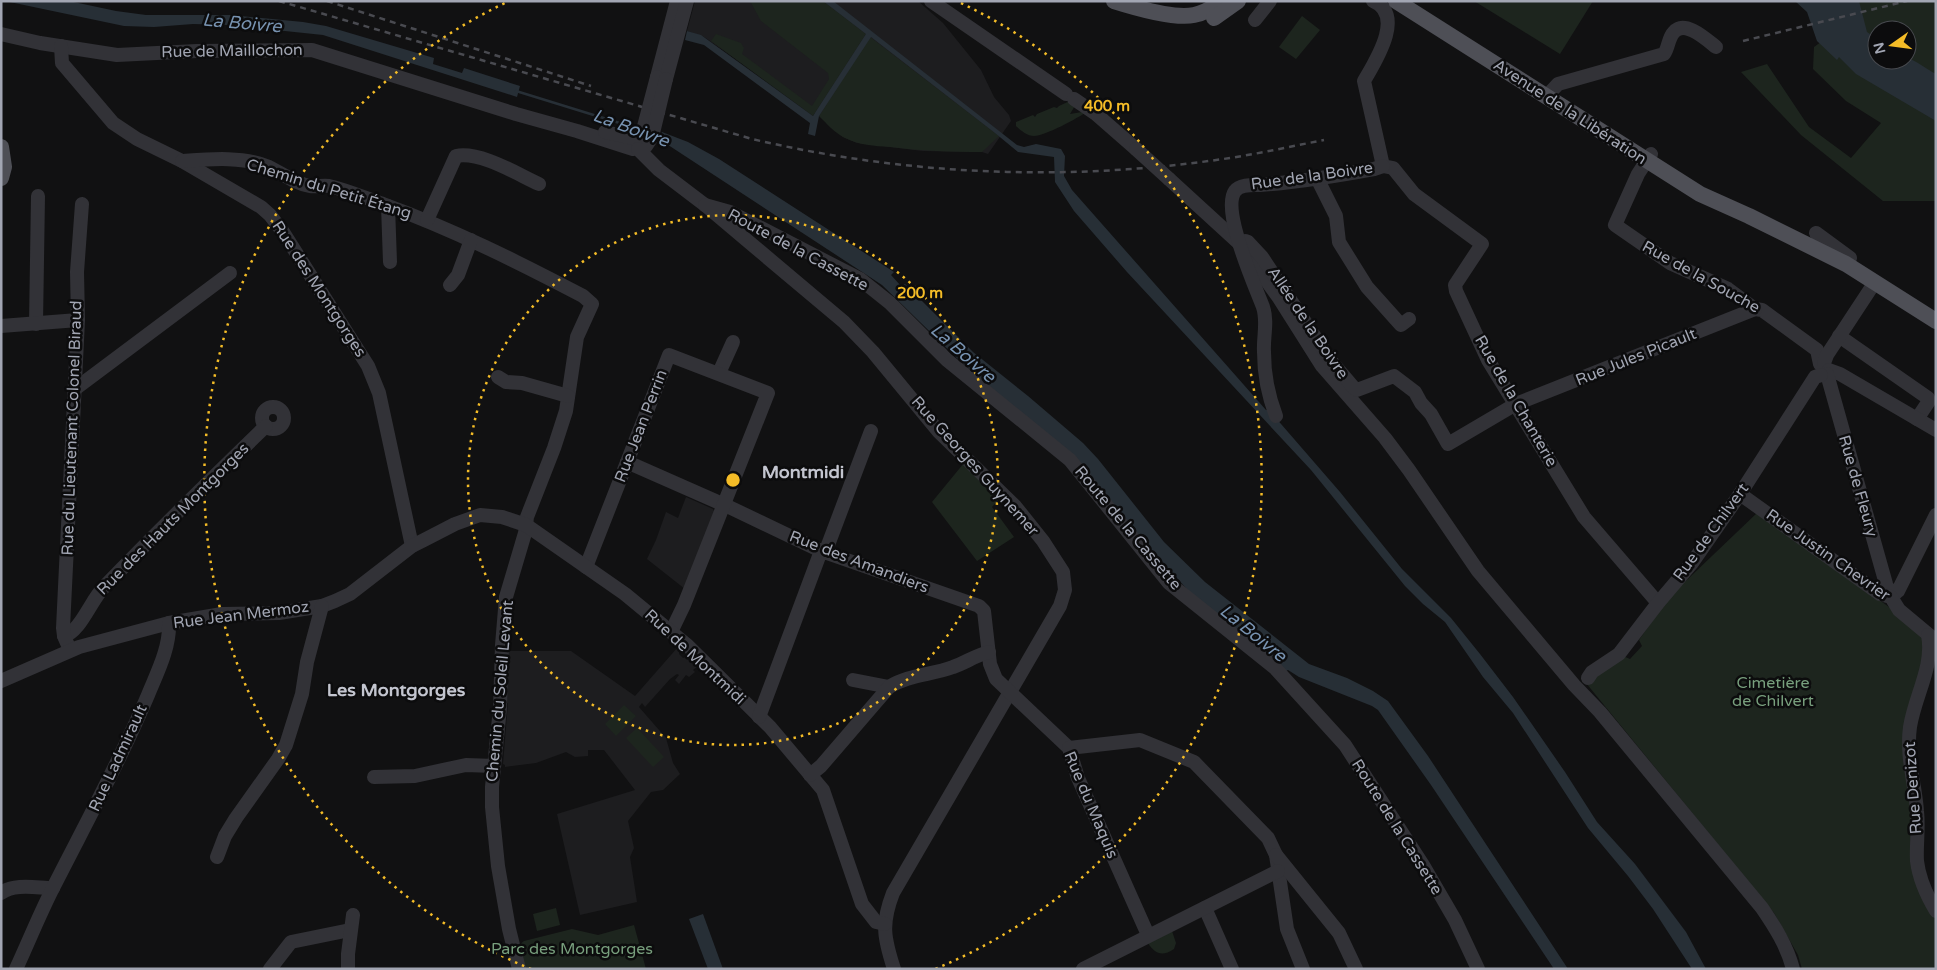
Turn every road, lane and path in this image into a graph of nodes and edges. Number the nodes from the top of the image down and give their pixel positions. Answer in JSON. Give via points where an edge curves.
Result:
{"nodes":[{"id":1,"x":677,"y":1,"type":"edge"},
{"id":2,"x":687,"y":1,"type":"edge"},
{"id":3,"x":931,"y":1,"type":"edge"},
{"id":4,"x":1114,"y":1,"type":"edge"},
{"id":5,"x":1221,"y":1,"type":"edge"},
{"id":6,"x":1238,"y":1,"type":"edge"},
{"id":7,"x":1270,"y":1,"type":"edge"},
{"id":8,"x":1373,"y":1,"type":"edge"},
{"id":9,"x":1396,"y":1,"type":"edge"},
{"id":10,"x":1415,"y":1,"type":"edge"},
{"id":11,"x":1138,"y":8,"type":"junction"},
{"id":12,"x":1254,"y":20,"type":"dead end"},
{"id":13,"x":1,"y":34,"type":"edge"},
{"id":14,"x":61,"y":46,"type":"junction"},
{"id":15,"x":1716,"y":47,"type":"dead end"},
{"id":16,"x":662,"y":78,"type":"junction"},
{"id":17,"x":1549,"y":92,"type":"junction"},
{"id":18,"x":642,"y":140,"type":"junction"},
{"id":19,"x":1,"y":147,"type":"edge"},
{"id":20,"x":1648,"y":157,"type":"junction"},
{"id":21,"x":182,"y":161,"type":"junction"},
{"id":22,"x":1383,"y":166,"type":"junction"},
{"id":23,"x":1,"y":178,"type":"edge"},
{"id":24,"x":1317,"y":178,"type":"junction"},
{"id":25,"x":540,"y":184,"type":"dead end"},
{"id":26,"x":38,"y":196,"type":"dead end"},
{"id":27,"x":82,"y":204,"type":"dead end"},
{"id":28,"x":705,"y":205,"type":"junction"},
{"id":29,"x":388,"y":206,"type":"junction"},
{"id":30,"x":427,"y":220,"type":"junction"},
{"id":31,"x":1816,"y":234,"type":"dead end"},
{"id":32,"x":471,"y":240,"type":"junction"},
{"id":33,"x":1240,"y":244,"type":"junction"},
{"id":34,"x":390,"y":262,"type":"dead end"},
{"id":35,"x":1846,"y":264,"type":"junction"},
{"id":36,"x":230,"y":273,"type":"dead end"},
{"id":37,"x":1875,"y":282,"type":"junction"},
{"id":38,"x":450,"y":285,"type":"dead end"},
{"id":39,"x":592,"y":304,"type":"joint"},
{"id":40,"x":1755,"y":309,"type":"junction"},
{"id":41,"x":1409,"y":319,"type":"dead end"},
{"id":42,"x":78,"y":320,"type":"junction"},
{"id":43,"x":1936,"y":321,"type":"edge"},
{"id":44,"x":36,"y":324,"type":"junction"},
{"id":45,"x":1,"y":326,"type":"edge"},
{"id":46,"x":1839,"y":336,"type":"junction"},
{"id":47,"x":733,"y":342,"type":"dead end"},
{"id":48,"x":1824,"y":369,"type":"junction"},
{"id":49,"x":719,"y":374,"type":"junction"},
{"id":50,"x":498,"y":377,"type":"dead end"},
{"id":51,"x":75,"y":389,"type":"junction"},
{"id":52,"x":568,"y":396,"type":"junction"},
{"id":53,"x":1516,"y":404,"type":"junction"},
{"id":54,"x":1276,"y":416,"type":"dead end"},
{"id":55,"x":1917,"y":419,"type":"junction"},
{"id":56,"x":266,"y":426,"type":"dead end"},
{"id":57,"x":1936,"y":430,"type":"edge"},
{"id":58,"x":871,"y":431,"type":"dead end"},
{"id":59,"x":627,"y":462,"type":"junction"},
{"id":60,"x":1740,"y":494,"type":"junction"},
{"id":61,"x":724,"y":506,"type":"junction"},
{"id":62,"x":1936,"y":515,"type":"edge"},
{"id":63,"x":526,"y":525,"type":"junction"},
{"id":64,"x":412,"y":546,"type":"junction"},
{"id":65,"x":823,"y":552,"type":"junction"},
{"id":66,"x":586,"y":567,"type":"junction"},
{"id":67,"x":1891,"y":597,"type":"junction"},
{"id":68,"x":1658,"y":603,"type":"junction"},
{"id":69,"x":322,"y":606,"type":"junction"},
{"id":70,"x":169,"y":623,"type":"junction"},
{"id":71,"x":671,"y":632,"type":"junction"},
{"id":72,"x":64,"y":636,"type":"junction"},
{"id":73,"x":1932,"y":637,"type":"edge"},
{"id":74,"x":70,"y":650,"type":"junction"},
{"id":75,"x":989,"y":652,"type":"junction"},
{"id":76,"x":1588,"y":678,"type":"dead end"},
{"id":77,"x":853,"y":680,"type":"dead end"},
{"id":78,"x":1,"y":681,"type":"edge"},
{"id":79,"x":889,"y":687,"type":"junction"},
{"id":80,"x":1009,"y":692,"type":"junction"},
{"id":81,"x":759,"y":717,"type":"junction"},
{"id":82,"x":1069,"y":748,"type":"junction"},
{"id":83,"x":494,"y":766,"type":"junction"},
{"id":84,"x":810,"y":775,"type":"junction"},
{"id":85,"x":374,"y":777,"type":"dead end"},
{"id":86,"x":1276,"y":855,"type":"junction"},
{"id":87,"x":217,"y":857,"type":"dead end"},
{"id":88,"x":1278,"y":871,"type":"junction"},
{"id":89,"x":53,"y":888,"type":"junction"},
{"id":90,"x":1,"y":894,"type":"edge"},
{"id":91,"x":1205,"y":908,"type":"junction"},
{"id":92,"x":1936,"y":911,"type":"edge"},
{"id":93,"x":353,"y":915,"type":"dead end"},
{"id":94,"x":884,"y":924,"type":"junction"},
{"id":95,"x":350,"y":930,"type":"junction"},
{"id":96,"x":1148,"y":936,"type":"junction"},
{"id":97,"x":1352,"y":968,"type":"edge"},
{"id":98,"x":16,"y":969,"type":"edge"},
{"id":99,"x":270,"y":969,"type":"edge"},
{"id":100,"x":348,"y":969,"type":"edge"},
{"id":101,"x":519,"y":969,"type":"edge"},
{"id":102,"x":894,"y":969,"type":"edge"},
{"id":103,"x":1083,"y":969,"type":"edge"},
{"id":104,"x":1232,"y":969,"type":"edge"},
{"id":105,"x":1303,"y":969,"type":"edge"},
{"id":106,"x":1478,"y":969,"type":"edge"},
{"id":107,"x":1793,"y":969,"type":"edge"}],
"edges":[{"from":1,"to":16,"type":"street"},
{"from":2,"to":16,"type":"street"},
{"from":3,"to":33,"type":"street","bridge":true,"via":[[1096,114]]},
{"from":4,"to":11,"type":"main road"},
{"from":5,"to":11,"type":"main road","via":[[1205,12],[1186,16]]},
{"from":6,"to":11,"type":"main road","via":[[1218,16],[1198,23],[1178,22]]},
{"from":7,"to":12,"type":"street"},
{"from":8,"to":22,"type":"street","via":[[1386,10],[1388,30],[1378,58],[1364,81]]},
{"from":9,"to":17,"type":"main road","name":"Avenue de la Libération"},
{"from":10,"to":17,"type":"main road","name":"Avenue de la Libération"},
{"from":13,"to":14,"type":"street","name":"Rue de Maillochon"},
{"from":14,"to":18,"type":"street","name":"Rue de Maillochon","via":[[117,55],[312,50],[633,149]]},
{"from":14,"to":21,"type":"street","name":"Rue des Montgorges","via":[[62,62],[113,123]]},
{"from":15,"to":17,"type":"street","via":[[1694,31],[1678,28],[1664,54],[1558,84]]},
{"from":16,"to":18,"type":"street","bridge":true},
{"from":17,"to":20,"type":"main road","name":"Avenue de la Libération"},
{"from":18,"to":28,"type":"street","name":"Rue Georges Guynemer","via":[[659,170]]},
{"from":19,"to":23,"type":"main road","via":[[4,167]]},
{"from":20,"to":35,"type":"main road","name":"Avenue de la Libération","via":[[1749,216]]},
{"from":20,"to":40,"type":"street","name":"Rue de la Souche","via":[[1615,225],[1670,263],[1728,289]]},
{"from":21,"to":29,"type":"street","name":"Chemin du Petit Étang","via":[[256,162],[300,183],[327,186]]},
{"from":21,"to":64,"type":"street","name":"Rue des Montgorges","via":[[270,215],[368,366],[378,394]]},
{"from":22,"to":24,"type":"street","name":"Rue de la Boivre"},
{"from":22,"to":53,"type":"street","name":"Rue de la Chanterie","via":[[1393,168],[1414,194],[1482,244],[1455,285],[1456,291],[1488,360]]},
{"from":24,"to":33,"type":"street","name":"Rue de la Boivre","via":[[1242,186],[1235,191],[1231,202]]},
{"from":24,"to":41,"type":"street","via":[[1336,216],[1339,242],[1367,287],[1401,325]]},
{"from":25,"to":30,"type":"street","via":[[482,158],[464,154],[456,156]]},
{"from":26,"to":44,"type":"street"},
{"from":27,"to":42,"type":"street","name":"Rue du Lieutenant Colonel Biraud","via":[[77,272]]},
{"from":28,"to":80,"type":"street","name":"Rue Georges Guynemer","via":[[844,322],[940,432],[1015,506],[1059,565],[1065,581],[1060,606]]},
{"from":28,"to":106,"type":"street","name":"Route de la Cassette","via":[[730,212],[860,279],[890,303],[947,360],[1070,460],[1170,583],[1276,668],[1344,745],[1432,881]]},
{"from":29,"to":30,"type":"street","name":"Chemin du Petit Étang"},
{"from":29,"to":34,"type":"street"},
{"from":30,"to":32,"type":"street","name":"Chemin du Petit Étang"},
{"from":31,"to":35,"type":"street","via":[[1850,258]]},
{"from":32,"to":38,"type":"street","via":[[458,275]]},
{"from":32,"to":39,"type":"street","name":"Chemin du Petit Étang","via":[[583,296]]},
{"from":33,"to":53,"type":"street","name":"Allée de la Boivre","via":[[1248,242],[1262,257],[1331,361],[1354,388],[1368,387],[1394,376],[1415,392],[1448,444]]},
{"from":33,"to":54,"type":"street","name":"Rue de la Boivre","via":[[1244,264],[1264,310],[1266,383]]},
{"from":33,"to":107,"type":"street","via":[[1322,366],[1385,438],[1478,571],[1762,908],[1778,930]]},
{"from":35,"to":37,"type":"main road","name":"Avenue de la Libération"},
{"from":36,"to":51,"type":"street"},
{"from":37,"to":43,"type":"main road","name":"Avenue de la Libération"},
{"from":37,"to":46,"type":"street","name":"Rue de Chilvert"},
{"from":39,"to":52,"type":"street","name":"Chemin du Soleil Levant","via":[[576,337]]},
{"from":40,"to":48,"type":"street","name":"Rue de la Souche","via":[[1762,310],[1817,350]]},
{"from":40,"to":53,"type":"street","name":"Rue Jules Picault"},
{"from":42,"to":44,"type":"street"},
{"from":42,"to":51,"type":"street","name":"Rue du Lieutenant Colonel Biraud"},
{"from":44,"to":45,"type":"street"},
{"from":46,"to":48,"type":"street","name":"Rue de Chilvert","via":[[1827,355]]},
{"from":46,"to":55,"type":"street","via":[[1928,398]]},
{"from":47,"to":49,"type":"street"},
{"from":48,"to":55,"type":"street","via":[[1840,374]]},
{"from":48,"to":60,"type":"street","name":"Rue de Chilvert","via":[[1815,377]]},
{"from":48,"to":67,"type":"street","name":"Rue de Fleury"},
{"from":49,"to":59,"type":"street","name":"Rue Jean Perrin","via":[[669,355]]},
{"from":49,"to":61,"type":"street","name":"Rue Jean Perrin","via":[[768,393]]},
{"from":50,"to":52,"type":"street","via":[[506,382],[522,383]]},
{"from":51,"to":72,"type":"street","name":"Rue du Lieutenant Colonel Biraud"},
{"from":52,"to":63,"type":"street","name":"Chemin du Soleil Levant","via":[[560,431]]},
{"from":53,"to":68,"type":"street","name":"Rue de la Chanterie","via":[[1584,517]]},
{"from":55,"to":57,"type":"street"},
{"from":56,"to":72,"type":"street","name":"Rue des Hauts Montgorges","via":[[160,528],[99,592],[74,631]]},
{"from":58,"to":65,"type":"street"},
{"from":59,"to":61,"type":"street","name":"Rue des Amandiers"},
{"from":59,"to":66,"type":"street","name":"Rue Jean Perrin"},
{"from":60,"to":67,"type":"street","name":"Rue Justin Chevrier","via":[[1880,594]]},
{"from":60,"to":68,"type":"street","name":"Rue de Chilvert","via":[[1692,563]]},
{"from":61,"to":65,"type":"street","name":"Rue des Amandiers"},
{"from":61,"to":71,"type":"street"},
{"from":62,"to":67,"type":"street","via":[[1898,591]]},
{"from":63,"to":64,"type":"street","name":"Rue de Montmidi","via":[[502,517],[480,515]]},
{"from":63,"to":66,"type":"street","name":"Rue de Montmidi"},
{"from":63,"to":83,"type":"street","name":"Chemin du Soleil Levant","via":[[506,597]]},
{"from":64,"to":69,"type":"street","name":"Rue Jean Mermoz","via":[[350,594]]},
{"from":65,"to":75,"type":"street","name":"Rue des Amandiers","via":[[979,606],[984,611]]},
{"from":65,"to":81,"type":"street"},
{"from":66,"to":71,"type":"street","name":"Rue de Montmidi","via":[[626,594]]},
{"from":67,"to":73,"type":"street","name":"Rue Justin Chevrier","via":[[1899,610]]},
{"from":68,"to":76,"type":"street","name":"Rue de Chilvert","via":[[1619,654]]},
{"from":69,"to":70,"type":"street","name":"Rue Jean Mermoz","via":[[278,613],[222,614]]},
{"from":69,"to":87,"type":"street","via":[[302,694],[286,744],[225,836]]},
{"from":70,"to":74,"type":"street","name":"Rue Jean Mermoz"},
{"from":70,"to":89,"type":"street","name":"Rue Ladmirault","via":[[163,659],[133,729]]},
{"from":71,"to":81,"type":"street","name":"Rue de Montmidi"},
{"from":72,"to":74,"type":"street","name":"Rue du Lieutenant Colonel Biraud"},
{"from":73,"to":92,"type":"street","name":"Rue Denizot","via":[[1928,667],[1913,710],[1909,748],[1918,814],[1918,861],[1922,881]]},
{"from":74,"to":78,"type":"street","name":"Rue Jean Mermoz"},
{"from":75,"to":79,"type":"street","via":[[955,667],[900,680]]},
{"from":75,"to":80,"type":"street","name":"Rue des Amandiers","via":[[996,679]]},
{"from":77,"to":79,"type":"street"},
{"from":79,"to":84,"type":"street"},
{"from":80,"to":82,"type":"street","name":"Rue du Maquis"},
{"from":80,"to":94,"type":"street","name":"Rue Georges Guynemer","via":[[893,893]]},
{"from":81,"to":84,"type":"street","name":"Rue de Montmidi"},
{"from":82,"to":86,"type":"street","via":[[1140,740],[1194,762],[1268,838]]},
{"from":82,"to":96,"type":"street","name":"Rue du Maquis","via":[[1078,778]]},
{"from":83,"to":85,"type":"street","via":[[466,765],[416,776]]},
{"from":83,"to":101,"type":"street","name":"Chemin du Soleil Levant","via":[[492,807],[498,866]]},
{"from":84,"to":94,"type":"street","name":"Rue de Montmidi","via":[[823,790],[862,904],[872,918]]},
{"from":86,"to":88,"type":"street"},
{"from":86,"to":97,"type":"street","via":[[1340,933]]},
{"from":88,"to":91,"type":"street"},
{"from":88,"to":105,"type":"street","via":[[1287,930]]},
{"from":89,"to":90,"type":"street","via":[[20,887]]},
{"from":89,"to":98,"type":"street","name":"Rue Ladmirault"},
{"from":91,"to":96,"type":"street"},
{"from":91,"to":104,"type":"street"},
{"from":93,"to":95,"type":"street"},
{"from":94,"to":102,"type":"street","name":"Rue Georges Guynemer","via":[[884,936]]},
{"from":95,"to":99,"type":"street","via":[[292,942]]},
{"from":95,"to":100,"type":"street"},
{"from":96,"to":103,"type":"street"}]}
